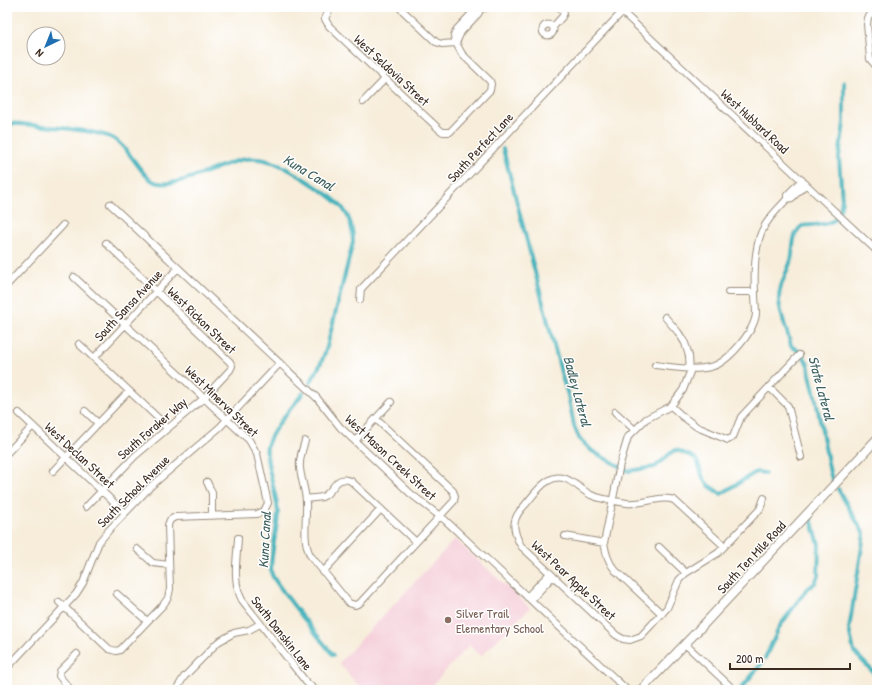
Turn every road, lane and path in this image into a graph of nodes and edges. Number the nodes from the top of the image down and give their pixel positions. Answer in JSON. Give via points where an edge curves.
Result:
{"nodes":[{"id":1,"x":333,"y":7,"type":"edge"},
{"id":2,"x":399,"y":7,"type":"edge"},
{"id":3,"x":488,"y":7,"type":"edge"},
{"id":4,"x":560,"y":7,"type":"edge"},
{"id":5,"x":617,"y":7,"type":"edge"},
{"id":6,"x":628,"y":7,"type":"edge"},
{"id":7,"x":876,"y":7,"type":"edge"},
{"id":8,"x":480,"y":8,"type":"edge"},
{"id":9,"x":622,"y":12,"type":"junction"},
{"id":10,"x":553,"y":27,"type":"dead end"},
{"id":11,"x":456,"y":43,"type":"junction"},
{"id":12,"x":877,"y":67,"type":"edge"},
{"id":13,"x":385,"y":79,"type":"junction"},
{"id":14,"x":363,"y":102,"type":"dead end"},
{"id":15,"x":804,"y":182,"type":"junction"},
{"id":16,"x":110,"y":204,"type":"dead end"},
{"id":17,"x":64,"y":225,"type":"dead end"},
{"id":18,"x":106,"y":243,"type":"dead end"},
{"id":19,"x":877,"y":251,"type":"edge"},
{"id":20,"x":178,"y":268,"type":"junction"},
{"id":21,"x":74,"y":276,"type":"dead end"},
{"id":22,"x":7,"y":286,"type":"edge"},
{"id":23,"x":156,"y":291,"type":"junction"},
{"id":24,"x":728,"y":292,"type":"dead end"},
{"id":25,"x":754,"y":292,"type":"junction"},
{"id":26,"x":360,"y":300,"type":"dead end"},
{"id":27,"x":665,"y":317,"type":"dead end"},
{"id":28,"x":125,"y":325,"type":"junction"},
{"id":29,"x":79,"y":344,"type":"dead end"},
{"id":30,"x":799,"y":355,"type":"dead end"},
{"id":31,"x":94,"y":358,"type":"junction"},
{"id":32,"x":280,"y":364,"type":"junction"},
{"id":33,"x":655,"y":365,"type":"dead end"},
{"id":34,"x":232,"y":366,"type":"joint"},
{"id":35,"x":690,"y":368,"type":"junction"},
{"id":36,"x":770,"y":387,"type":"junction"},
{"id":37,"x":129,"y":391,"type":"junction"},
{"id":38,"x":204,"y":398,"type":"junction"},
{"id":39,"x":391,"y":402,"type":"dead end"},
{"id":40,"x":671,"y":406,"type":"junction"},
{"id":41,"x":85,"y":411,"type":"dead end"},
{"id":42,"x":615,"y":412,"type":"dead end"},
{"id":43,"x":20,"y":413,"type":"dead end"},
{"id":44,"x":376,"y":419,"type":"junction"},
{"id":45,"x":227,"y":420,"type":"junction"},
{"id":46,"x":98,"y":423,"type":"junction"},
{"id":47,"x":33,"y":426,"type":"junction"},
{"id":48,"x":167,"y":429,"type":"junction"},
{"id":49,"x":635,"y":430,"type":"junction"},
{"id":50,"x":877,"y":440,"type":"edge"},
{"id":51,"x":305,"y":441,"type":"dead end"},
{"id":52,"x":355,"y":441,"type":"junction"},
{"id":53,"x":7,"y":453,"type":"edge"},
{"id":54,"x":66,"y":457,"type":"junction"},
{"id":55,"x":801,"y":457,"type":"dead end"},
{"id":56,"x":53,"y":471,"type":"dead end"},
{"id":57,"x":207,"y":482,"type":"dead end"},
{"id":58,"x":102,"y":491,"type":"junction"},
{"id":59,"x":764,"y":498,"type":"dead end"},
{"id":60,"x":306,"y":499,"type":"junction"},
{"id":61,"x":613,"y":501,"type":"junction"},
{"id":62,"x":86,"y":507,"type":"dead end"},
{"id":63,"x":381,"y":509,"type":"junction"},
{"id":64,"x":125,"y":513,"type":"junction"},
{"id":65,"x":212,"y":516,"type":"junction"},
{"id":66,"x":440,"y":516,"type":"junction"},
{"id":67,"x":565,"y":536,"type":"dead end"},
{"id":68,"x":238,"y":538,"type":"dead end"},
{"id":69,"x":416,"y":542,"type":"junction"},
{"id":70,"x":604,"y":543,"type":"junction"},
{"id":71,"x":724,"y":546,"type":"junction"},
{"id":72,"x":659,"y":547,"type":"dead end"},
{"id":73,"x":137,"y":549,"type":"dead end"},
{"id":74,"x":169,"y":565,"type":"junction"},
{"id":75,"x":323,"y":572,"type":"junction"},
{"id":76,"x":686,"y":573,"type":"junction"},
{"id":77,"x":552,"y":574,"type":"junction"},
{"id":78,"x":117,"y":594,"type":"dead end"},
{"id":79,"x":529,"y":598,"type":"junction"},
{"id":80,"x":59,"y":602,"type":"dead end"},
{"id":81,"x":64,"y":607,"type":"junction"},
{"id":82,"x":662,"y":614,"type":"junction"},
{"id":83,"x":147,"y":621,"type":"junction"},
{"id":84,"x":260,"y":624,"type":"junction"},
{"id":85,"x":685,"y":644,"type":"junction"},
{"id":86,"x":78,"y":654,"type":"dead end"},
{"id":87,"x":7,"y":668,"type":"edge"},
{"id":88,"x":71,"y":690,"type":"edge"},
{"id":89,"x":176,"y":690,"type":"edge"},
{"id":90,"x":315,"y":690,"type":"edge"},
{"id":91,"x":627,"y":690,"type":"edge"},
{"id":92,"x":641,"y":690,"type":"edge"},
{"id":93,"x":734,"y":690,"type":"edge"}],
"edges":[{"from":1,"to":13,"type":"street","name":"West Seldovia Street","via":[[325,19],[329,26]]},
{"from":2,"to":11,"type":"street","via":[[436,42]]},
{"from":3,"to":8,"type":"street"},
{"from":4,"to":10,"type":"street","via":[[564,14]]},
{"from":5,"to":9,"type":"street","name":"West Hubbard Road"},
{"from":6,"to":9,"type":"street","name":"South Perfect Lane"},
{"from":7,"to":12,"type":"street","via":[[867,24],[870,59]]},
{"from":8,"to":11,"type":"street","via":[[457,29],[454,36]]},
{"from":9,"to":15,"type":"street","name":"West Hubbard Road"},
{"from":9,"to":26,"type":"street","name":"South Perfect Lane","via":[[361,289]]},
{"from":11,"to":13,"type":"street","name":"West Seldovia Street","via":[[462,54],[488,78],[491,84],[490,90],[452,130],[440,130]]},
{"from":13,"to":14,"type":"street"},
{"from":15,"to":19,"type":"street","name":"West Hubbard Road"},
{"from":15,"to":25,"type":"street","via":[[787,195],[787,199],[768,219],[761,233],[756,251]]},
{"from":16,"to":20,"type":"street","name":"West Mason Creek Street"},
{"from":17,"to":22,"type":"street"},
{"from":18,"to":23,"type":"street","name":"West Rickon Street"},
{"from":20,"to":23,"type":"street","name":"South Sansa Avenue"},
{"from":20,"to":32,"type":"street","name":"West Mason Creek Street"},
{"from":21,"to":28,"type":"street","name":"West Minerva Street"},
{"from":23,"to":28,"type":"street","name":"South Sansa Avenue"},
{"from":23,"to":34,"type":"street","name":"West Rickon Street"},
{"from":24,"to":25,"type":"street"},
{"from":25,"to":35,"type":"street","via":[[756,315],[747,337],[725,359],[710,367]]},
{"from":27,"to":35,"type":"street","via":[[685,343]]},
{"from":28,"to":31,"type":"street","name":"South Sansa Avenue"},
{"from":28,"to":38,"type":"street","name":"West Minerva Street"},
{"from":29,"to":31,"type":"street"},
{"from":30,"to":36,"type":"street"},
{"from":31,"to":37,"type":"street"},
{"from":32,"to":45,"type":"street","name":"South School Avenue"},
{"from":32,"to":52,"type":"street","name":"West Mason Creek Street","via":[[317,398]]},
{"from":33,"to":35,"type":"street"},
{"from":34,"to":38,"type":"street","name":"South Foraker Way"},
{"from":35,"to":40,"type":"street","via":[[683,390]]},
{"from":36,"to":40,"type":"street","via":[[741,417],[733,437],[728,440],[697,427]]},
{"from":36,"to":55,"type":"street","via":[[788,406]]},
{"from":37,"to":46,"type":"street"},
{"from":37,"to":48,"type":"street"},
{"from":38,"to":45,"type":"street","name":"West Minerva Street"},
{"from":38,"to":48,"type":"street","name":"South Foraker Way"},
{"from":39,"to":44,"type":"street"},
{"from":40,"to":49,"type":"street","via":[[646,419]]},
{"from":41,"to":46,"type":"street"},
{"from":42,"to":49,"type":"street"},
{"from":43,"to":47,"type":"street","name":"West Declan Street"},
{"from":44,"to":52,"type":"street"},
{"from":44,"to":66,"type":"street","via":[[453,491],[454,501]]},
{"from":45,"to":64,"type":"street","name":"South School Avenue","via":[[151,486]]},
{"from":45,"to":65,"type":"street","name":"West Minerva Street","via":[[249,440],[257,454],[268,503],[264,511],[257,514]]},
{"from":46,"to":54,"type":"street"},
{"from":47,"to":53,"type":"street"},
{"from":47,"to":54,"type":"street","name":"West Declan Street"},
{"from":48,"to":58,"type":"street","name":"South Foraker Way","via":[[135,456]]},
{"from":49,"to":61,"type":"street","via":[[628,437]]},
{"from":50,"to":85,"type":"main road","name":"South Ten Mile Road"},
{"from":51,"to":60,"type":"street","via":[[300,457],[300,469]]},
{"from":52,"to":66,"type":"street","name":"West Mason Creek Street","via":[[411,494]]},
{"from":54,"to":56,"type":"street"},
{"from":54,"to":58,"type":"street","name":"West Declan Street"},
{"from":57,"to":65,"type":"street","via":[[212,494]]},
{"from":58,"to":62,"type":"street","name":"South Foraker Way"},
{"from":58,"to":64,"type":"street","name":"West Declan Street"},
{"from":59,"to":71,"type":"street","via":[[760,509]]},
{"from":60,"to":63,"type":"street","via":[[323,497],[339,480],[345,478]]},
{"from":60,"to":75,"type":"street","via":[[307,549]]},
{"from":61,"to":70,"type":"street"},
{"from":61,"to":71,"type":"street","via":[[634,504],[664,498],[674,500]]},
{"from":61,"to":77,"type":"street","name":"West Pear Apple Street","via":[[592,495],[561,477],[547,481],[519,510],[513,527],[521,546]]},
{"from":63,"to":69,"type":"street"},
{"from":63,"to":75,"type":"street"},
{"from":64,"to":81,"type":"street","name":"South School Avenue","via":[[99,542],[80,589]]},
{"from":65,"to":74,"type":"street","via":[[176,517],[170,520]]},
{"from":66,"to":69,"type":"street"},
{"from":66,"to":79,"type":"street","name":"West Mason Creek Street"},
{"from":67,"to":70,"type":"street"},
{"from":68,"to":84,"type":"street","name":"South Danskin Lane","via":[[237,587],[244,604]]},
{"from":69,"to":75,"type":"street","via":[[360,603],[355,605],[349,603]]},
{"from":70,"to":82,"type":"street","via":[[606,555],[615,570]]},
{"from":71,"to":76,"type":"street","via":[[718,553]]},
{"from":72,"to":76,"type":"street"},
{"from":73,"to":74,"type":"street","via":[[154,563]]},
{"from":74,"to":83,"type":"street","via":[[168,598]]},
{"from":76,"to":82,"type":"street","via":[[679,580]]},
{"from":77,"to":79,"type":"street"},
{"from":77,"to":82,"type":"street","name":"West Pear Apple Street","via":[[623,639],[630,640],[641,636]]},
{"from":78,"to":83,"type":"street"},
{"from":79,"to":91,"type":"street","name":"West Mason Creek Street"},
{"from":80,"to":81,"type":"street"},
{"from":81,"to":83,"type":"street","via":[[109,649],[116,652]]},
{"from":81,"to":87,"type":"street","name":"South School Avenue"},
{"from":84,"to":89,"type":"street","via":[[218,642],[184,677]]},
{"from":84,"to":90,"type":"street","name":"South Danskin Lane"},
{"from":85,"to":92,"type":"main road","name":"South Ten Mile Road"},
{"from":85,"to":93,"type":"street"},
{"from":86,"to":88,"type":"street","via":[[60,671],[59,676]]}]}
